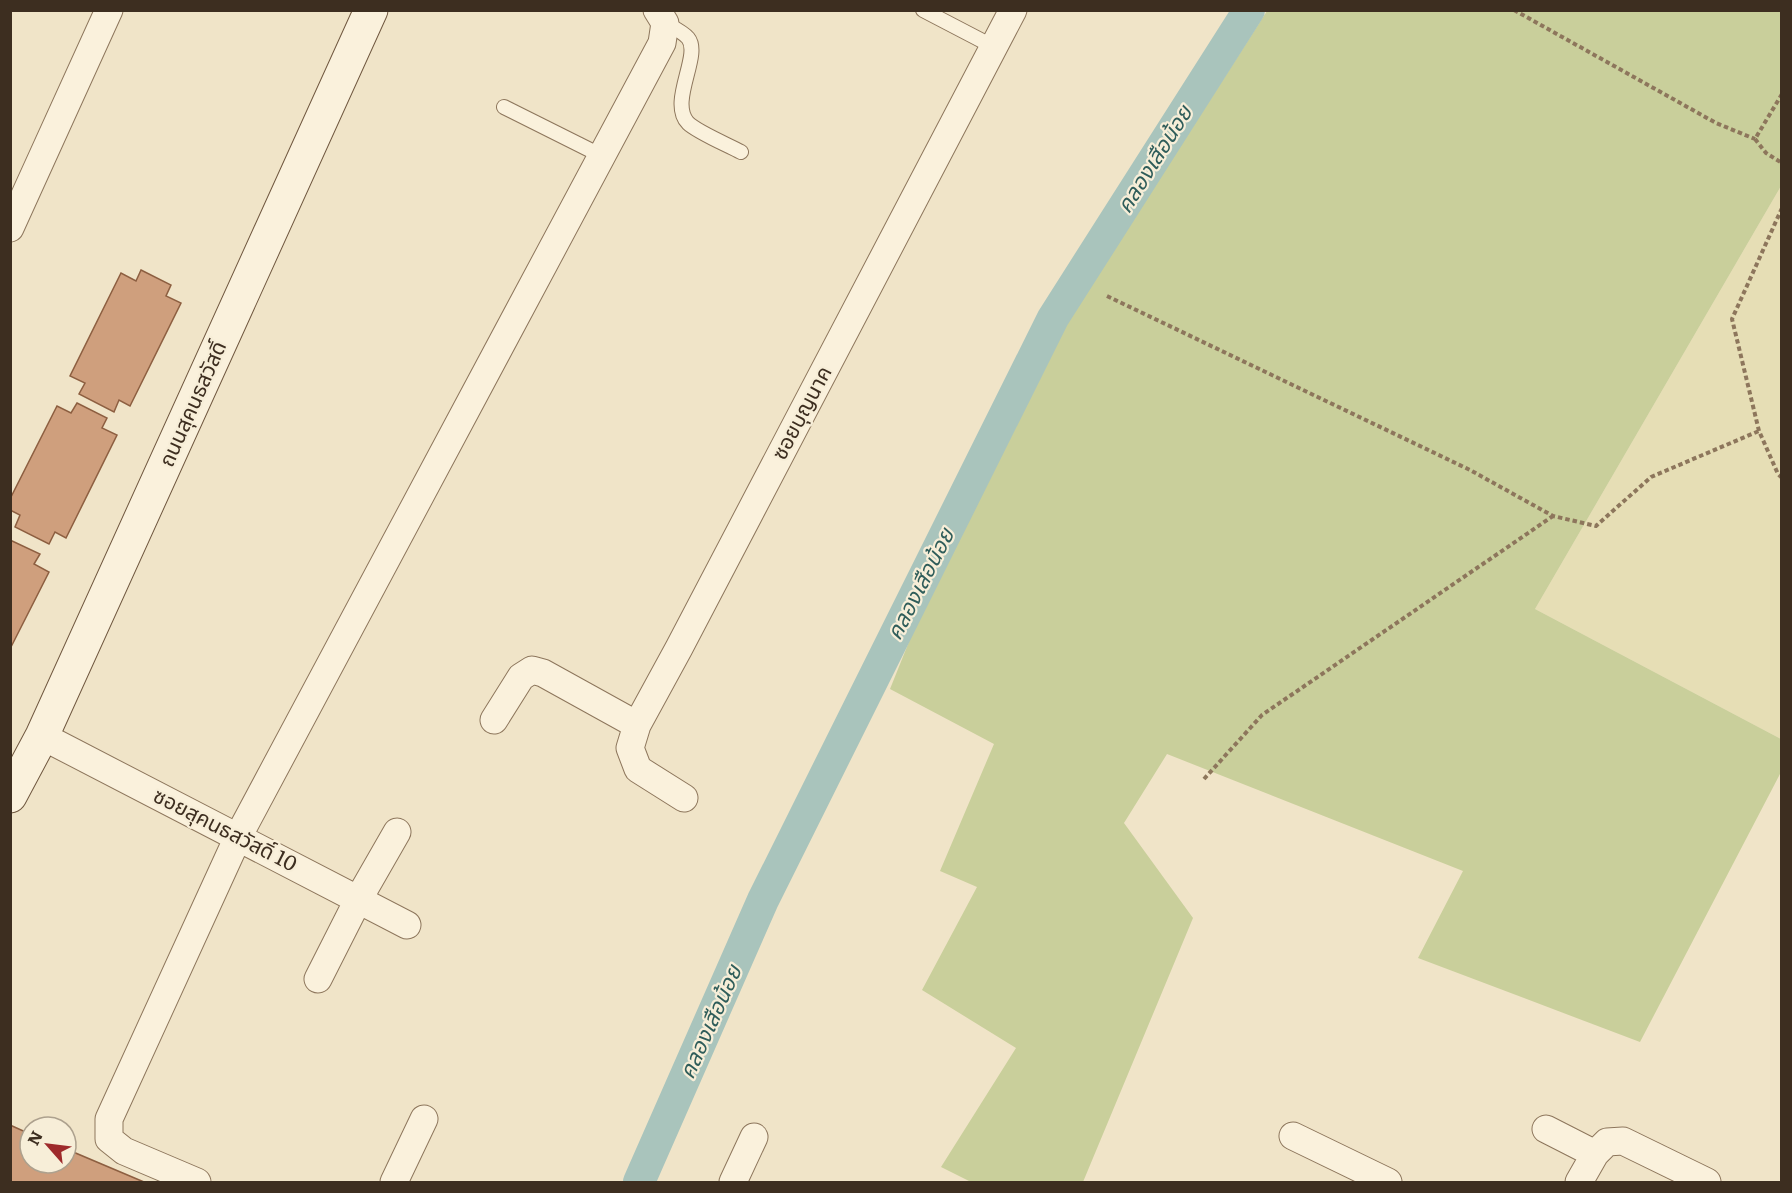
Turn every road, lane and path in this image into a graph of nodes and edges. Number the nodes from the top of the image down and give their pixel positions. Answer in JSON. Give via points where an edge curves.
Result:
{"nodes":[{"id":1,"x":109,"y":10,"type":"edge"},
{"id":2,"x":371,"y":10,"type":"edge"},
{"id":3,"x":923,"y":10,"type":"edge"},
{"id":4,"x":1013,"y":10,"type":"edge"},
{"id":5,"x":1514,"y":10,"type":"edge"},
{"id":6,"x":661,"y":16,"type":"edge"},
{"id":7,"x":994,"y":47,"type":"junction"},
{"id":8,"x":1782,"y":94,"type":"edge"},
{"id":9,"x":504,"y":107,"type":"dead end"},
{"id":10,"x":1755,"y":139,"type":"junction"},
{"id":11,"x":741,"y":152,"type":"dead end"},
{"id":12,"x":602,"y":156,"type":"junction"},
{"id":13,"x":1782,"y":163,"type":"edge"},
{"id":14,"x":1782,"y":208,"type":"edge"},
{"id":15,"x":10,"y":228,"type":"edge"},
{"id":16,"x":1107,"y":296,"type":"dead end"},
{"id":17,"x":1759,"y":431,"type":"junction"},
{"id":18,"x":1782,"y":478,"type":"edge"},
{"id":19,"x":1553,"y":516,"type":"junction"},
{"id":20,"x":494,"y":720,"type":"dead end"},
{"id":21,"x":637,"y":725,"type":"junction"},
{"id":22,"x":42,"y":736,"type":"junction"},
{"id":23,"x":1204,"y":779,"type":"dead end"},
{"id":24,"x":10,"y":796,"type":"edge"},
{"id":25,"x":684,"y":798,"type":"dead end"},
{"id":26,"x":397,"y":832,"type":"dead end"},
{"id":27,"x":238,"y":837,"type":"junction"},
{"id":28,"x":358,"y":900,"type":"junction"},
{"id":29,"x":407,"y":925,"type":"dead end"},
{"id":30,"x":318,"y":979,"type":"dead end"},
{"id":31,"x":424,"y":1119,"type":"dead end"},
{"id":32,"x":1546,"y":1129,"type":"dead end"},
{"id":33,"x":1293,"y":1136,"type":"dead end"},
{"id":34,"x":754,"y":1137,"type":"dead end"},
{"id":35,"x":1595,"y":1154,"type":"junction"},
{"id":36,"x":197,"y":1182,"type":"edge"},
{"id":37,"x":394,"y":1182,"type":"edge"},
{"id":38,"x":733,"y":1182,"type":"edge"},
{"id":39,"x":1388,"y":1182,"type":"edge"},
{"id":40,"x":1579,"y":1182,"type":"edge"},
{"id":41,"x":1707,"y":1182,"type":"edge"}],
"edges":[{"from":1,"to":15,"type":"street"},
{"from":2,"to":22,"type":"main road","name":"ถนนสุคนธสวัสดิ์"},
{"from":3,"to":7,"type":"lane"},
{"from":4,"to":7,"type":"street","name":"ซอยบุญนาค"},
{"from":5,"to":10,"type":"path","via":[[1716,123]]},
{"from":6,"to":11,"type":"lane","via":[[689,38],[692,48],[682,114],[689,125]]},
{"from":6,"to":12,"type":"street","via":[[662,43]]},
{"from":7,"to":21,"type":"street","name":"ซอยบุญนาค"},
{"from":8,"to":10,"type":"path"},
{"from":9,"to":12,"type":"lane"},
{"from":10,"to":13,"type":"path","via":[[1766,153]]},
{"from":12,"to":27,"type":"street"},
{"from":14,"to":17,"type":"path","via":[[1732,319]]},
{"from":16,"to":19,"type":"path","via":[[1470,470]]},
{"from":17,"to":18,"type":"path"},
{"from":17,"to":19,"type":"path","via":[[1651,477],[1596,526]]},
{"from":19,"to":23,"type":"path","via":[[1262,715]]},
{"from":20,"to":21,"type":"street","via":[[521,677],[532,670]]},
{"from":21,"to":25,"type":"street","name":"ซอยบุญนาค","via":[[630,748],[638,769]]},
{"from":22,"to":24,"type":"main road","name":"ถนนสุคนธสวัสดิ์"},
{"from":22,"to":27,"type":"street","name":"ซอยสุคนธสวัสดิ์ 10"},
{"from":26,"to":28,"type":"street"},
{"from":27,"to":28,"type":"street","name":"ซอยสุคนธสวัสดิ์ 10"},
{"from":27,"to":36,"type":"street","via":[[109,1119],[109,1139],[124,1152]]},
{"from":28,"to":29,"type":"street","name":"ซอยสุคนธสวัสดิ์ 10"},
{"from":28,"to":30,"type":"street"},
{"from":31,"to":37,"type":"street"},
{"from":32,"to":35,"type":"street"},
{"from":33,"to":39,"type":"street"},
{"from":34,"to":38,"type":"street"},
{"from":35,"to":40,"type":"street"},
{"from":35,"to":41,"type":"street","via":[[1607,1142],[1623,1141]]}]}
